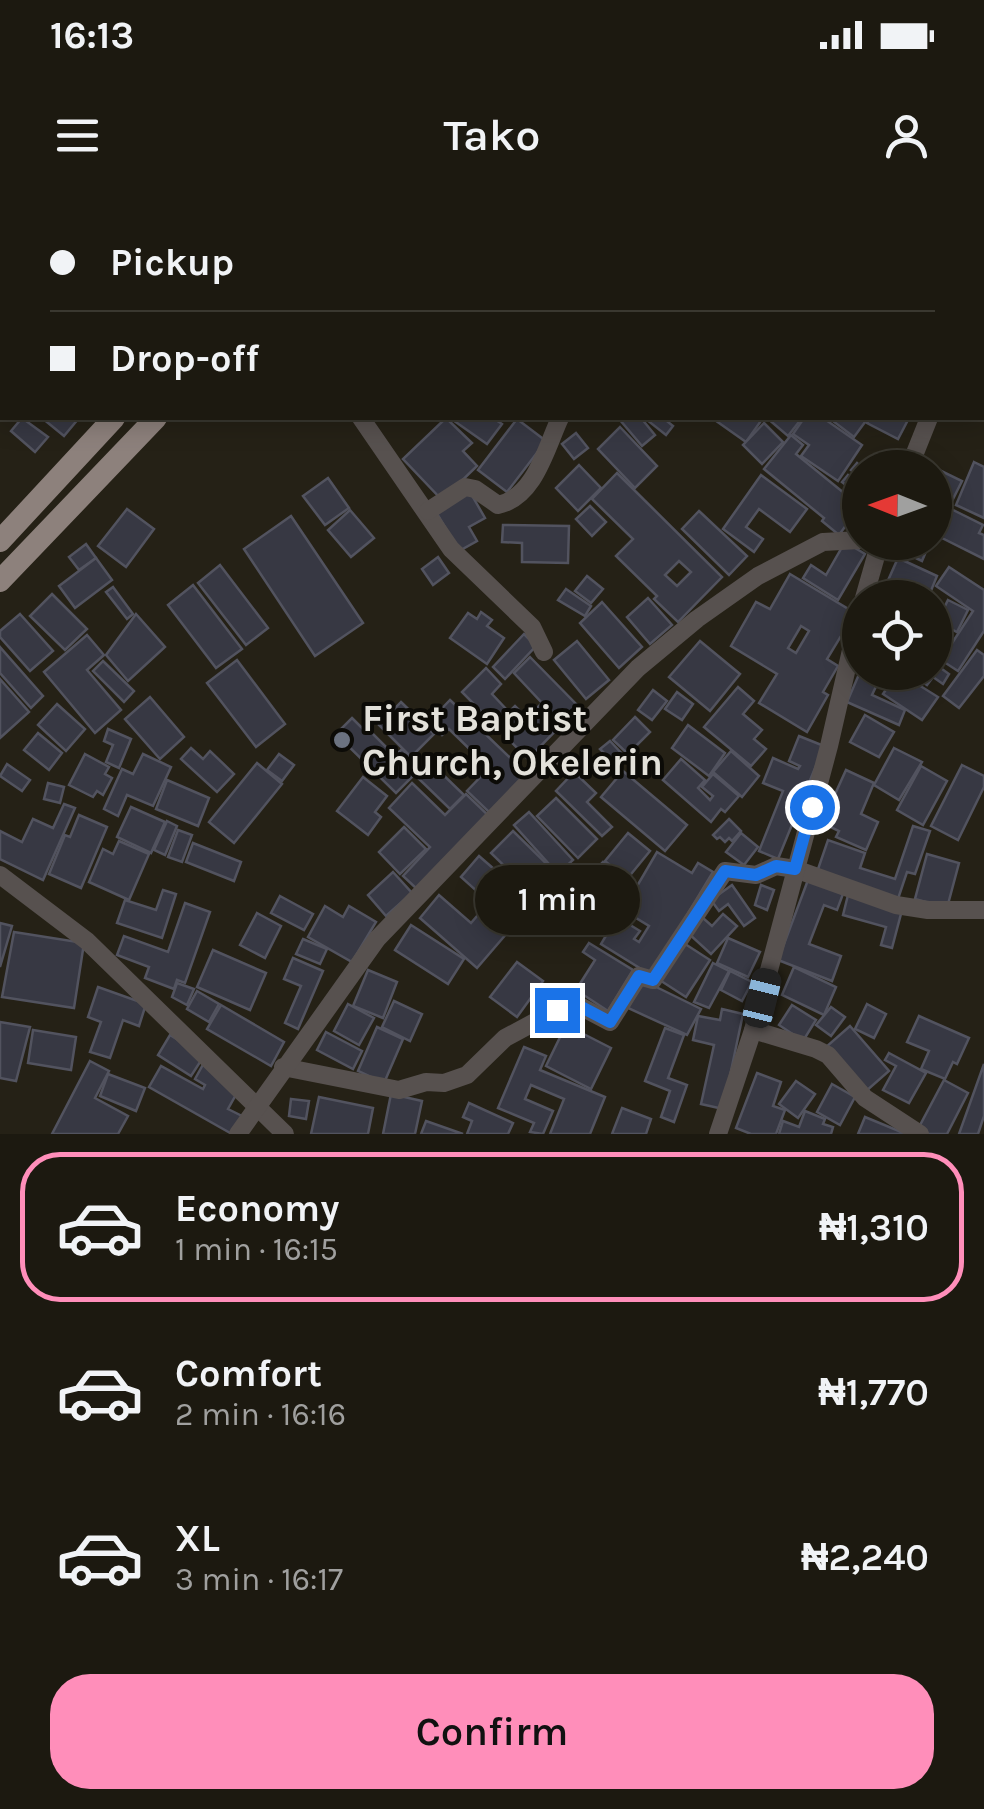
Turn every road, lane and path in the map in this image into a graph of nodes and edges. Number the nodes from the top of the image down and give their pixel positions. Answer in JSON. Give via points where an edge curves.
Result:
{"nodes":[{"id":1,"x":112,"y":420,"type":"edge"},
{"id":2,"x":154,"y":420,"type":"edge"},
{"id":3,"x":362,"y":420,"type":"edge"},
{"id":4,"x":559,"y":420,"type":"edge"},
{"id":5,"x":928,"y":420,"type":"edge"},
{"id":6,"x":916,"y":450,"type":"edge"},
{"id":7,"x":428,"y":511,"type":"junction"},
{"id":8,"x":0,"y":540,"type":"edge"},
{"id":9,"x":842,"y":541,"type":"edge"},
{"id":10,"x":0,"y":581,"type":"edge"},
{"id":11,"x":544,"y":652,"type":"dead end"},
{"id":12,"x":842,"y":689,"type":"edge"},
{"id":13,"x":795,"y":869,"type":"junction"},
{"id":14,"x":0,"y":875,"type":"edge"},
{"id":15,"x":984,"y":910,"type":"edge"},
{"id":16,"x":753,"y":1030,"type":"junction"},
{"id":17,"x":283,"y":1067,"type":"junction"},
{"id":18,"x":256,"y":1105,"type":"junction"},
{"id":19,"x":238,"y":1134,"type":"edge"},
{"id":20,"x":285,"y":1134,"type":"edge"},
{"id":21,"x":718,"y":1134,"type":"edge"},
{"id":22,"x":920,"y":1134,"type":"edge"}],
"edges":[{"from":1,"to":8,"type":"main road"},
{"from":2,"to":10,"type":"main road"},
{"from":3,"to":7,"type":"street"},
{"from":4,"to":7,"type":"street","via":[[533,478],[513,502],[498,505],[465,487]]},
{"from":5,"to":6,"type":"street"},
{"from":7,"to":11,"type":"street","via":[[452,548],[532,627]]},
{"from":9,"to":17,"type":"street","via":[[823,542],[758,576],[638,668],[377,939]]},
{"from":12,"to":13,"type":"street"},
{"from":13,"to":15,"type":"street","via":[[896,906]]},
{"from":13,"to":16,"type":"street"},
{"from":13,"to":17,"type":"street","via":[[725,871],[653,980],[639,976],[610,1022],[572,1002],[495,1044],[467,1075],[444,1084],[399,1090]]},
{"from":14,"to":18,"type":"street","via":[[87,941]]},
{"from":16,"to":21,"type":"street"},
{"from":16,"to":22,"type":"street","via":[[828,1055],[864,1098]]},
{"from":17,"to":18,"type":"street"},
{"from":18,"to":19,"type":"street"},
{"from":18,"to":20,"type":"street"}]}
